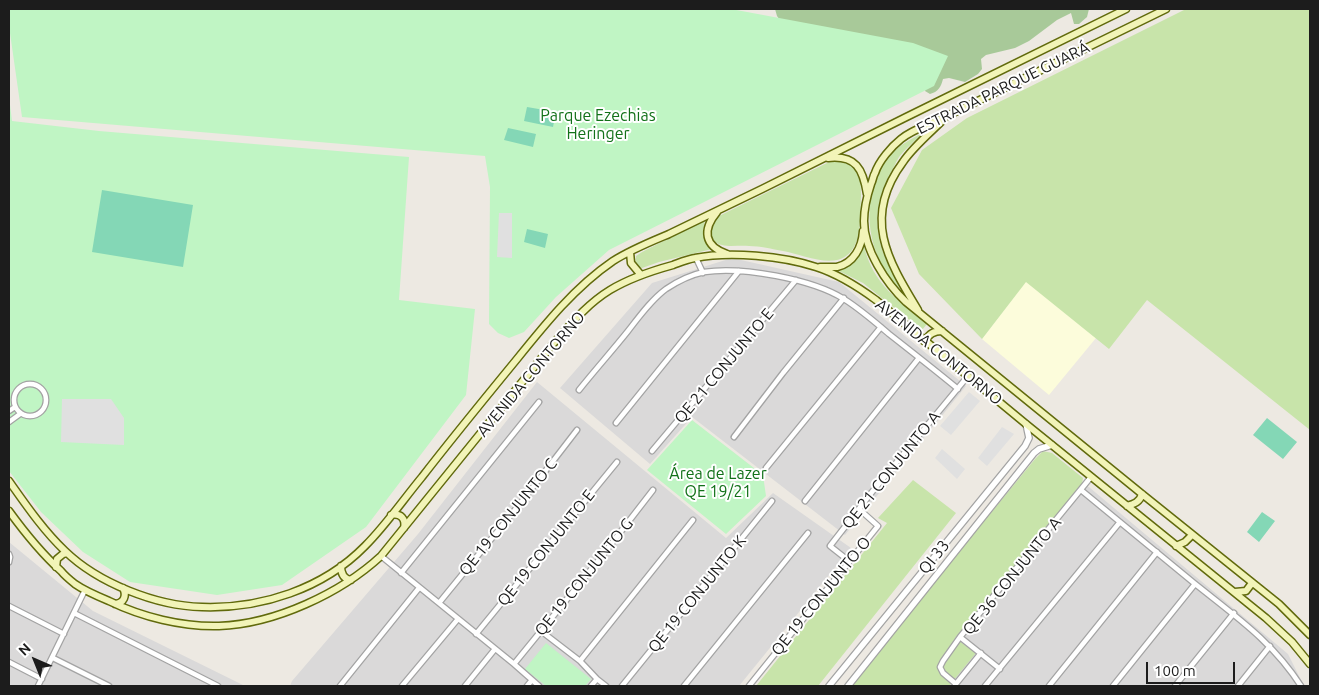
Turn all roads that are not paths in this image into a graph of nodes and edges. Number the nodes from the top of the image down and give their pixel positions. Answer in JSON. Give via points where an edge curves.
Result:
{"nodes":[{"id":1,"x":1126,"y":9,"type":"edge"},
{"id":2,"x":1166,"y":9,"type":"edge"},
{"id":3,"x":945,"y":117,"type":"junction"},
{"id":4,"x":822,"y":159,"type":"junction"},
{"id":5,"x":867,"y":195,"type":"junction"},
{"id":6,"x":717,"y":211,"type":"junction"},
{"id":7,"x":864,"y":222,"type":"junction"},
{"id":8,"x":630,"y":252,"type":"junction"},
{"id":9,"x":728,"y":255,"type":"junction"},
{"id":10,"x":696,"y":258,"type":"junction"},
{"id":11,"x":817,"y":267,"type":"junction"},
{"id":12,"x":739,"y":271,"type":"junction"},
{"id":13,"x":703,"y":272,"type":"junction"},
{"id":14,"x":641,"y":275,"type":"junction"},
{"id":15,"x":796,"y":280,"type":"junction"},
{"id":16,"x":844,"y":298,"type":"junction"},
{"id":17,"x":921,"y":314,"type":"junction"},
{"id":18,"x":881,"y":327,"type":"junction"},
{"id":19,"x":942,"y":330,"type":"junction"},
{"id":20,"x":924,"y":341,"type":"junction"},
{"id":21,"x":919,"y":358,"type":"junction"},
{"id":22,"x":968,"y":376,"type":"junction"},
{"id":23,"x":958,"y":388,"type":"junction"},
{"id":24,"x":579,"y":390,"type":"dead end"},
{"id":25,"x":539,"y":402,"type":"dead end"},
{"id":26,"x":15,"y":406,"type":"junction"},
{"id":27,"x":9,"y":411,"type":"edge"},
{"id":28,"x":20,"y":414,"type":"junction"},
{"id":29,"x":9,"y":422,"type":"edge"},
{"id":30,"x":616,"y":423,"type":"dead end"},
{"id":31,"x":1026,"y":424,"type":"junction"},
{"id":32,"x":577,"y":430,"type":"dead end"},
{"id":33,"x":734,"y":437,"type":"dead end"},
{"id":34,"x":1052,"y":445,"type":"junction"},
{"id":35,"x":652,"y":452,"type":"dead end"},
{"id":36,"x":617,"y":462,"type":"dead end"},
{"id":37,"x":766,"y":468,"type":"dead end"},
{"id":38,"x":1001,"y":477,"type":"junction"},
{"id":39,"x":1091,"y":477,"type":"junction"},
{"id":40,"x":9,"y":481,"type":"edge"},
{"id":41,"x":1010,"y":484,"type":"junction"},
{"id":42,"x":653,"y":490,"type":"dead end"},
{"id":43,"x":1081,"y":490,"type":"junction"},
{"id":44,"x":1142,"y":494,"type":"junction"},
{"id":45,"x":772,"y":501,"type":"dead end"},
{"id":46,"x":805,"y":501,"type":"dead end"},
{"id":47,"x":1128,"y":506,"type":"junction"},
{"id":48,"x":859,"y":509,"type":"junction"},
{"id":49,"x":9,"y":511,"type":"edge"},
{"id":50,"x":391,"y":515,"type":"junction"},
{"id":51,"x":693,"y":520,"type":"dead end"},
{"id":52,"x":1120,"y":522,"type":"junction"},
{"id":53,"x":404,"y":529,"type":"junction"},
{"id":54,"x":808,"y":533,"type":"dead end"},
{"id":55,"x":1192,"y":535,"type":"junction"},
{"id":56,"x":1176,"y":546,"type":"junction"},
{"id":57,"x":1157,"y":552,"type":"junction"},
{"id":58,"x":67,"y":553,"type":"junction"},
{"id":59,"x":9,"y":554,"type":"edge"},
{"id":60,"x":381,"y":556,"type":"junction"},
{"id":61,"x":849,"y":561,"type":"junction"},
{"id":62,"x":9,"y":562,"type":"edge"},
{"id":63,"x":341,"y":566,"type":"junction"},
{"id":64,"x":56,"y":567,"type":"junction"},
{"id":65,"x":401,"y":573,"type":"junction"},
{"id":66,"x":351,"y":580,"type":"junction"},
{"id":67,"x":1252,"y":583,"type":"junction"},
{"id":68,"x":1195,"y":584,"type":"junction"},
{"id":69,"x":123,"y":588,"type":"junction"},
{"id":70,"x":419,"y":588,"type":"junction"},
{"id":71,"x":85,"y":590,"type":"junction"},
{"id":72,"x":1235,"y":592,"type":"junction"},
{"id":73,"x":439,"y":603,"type":"junction"},
{"id":74,"x":115,"y":604,"type":"junction"},
{"id":75,"x":9,"y":606,"type":"edge"},
{"id":76,"x":74,"y":613,"type":"junction"},
{"id":77,"x":1234,"y":613,"type":"junction"},
{"id":78,"x":458,"y":619,"type":"junction"},
{"id":79,"x":542,"y":631,"type":"junction"},
{"id":80,"x":64,"y":634,"type":"junction"},
{"id":81,"x":476,"y":634,"type":"junction"},
{"id":82,"x":1310,"y":635,"type":"edge"},
{"id":83,"x":960,"y":637,"type":"junction"},
{"id":84,"x":1270,"y":646,"type":"junction"},
{"id":85,"x":495,"y":649,"type":"junction"},
{"id":86,"x":981,"y":653,"type":"junction"},
{"id":87,"x":52,"y":658,"type":"junction"},
{"id":88,"x":580,"y":661,"type":"junction"},
{"id":89,"x":9,"y":662,"type":"edge"},
{"id":90,"x":514,"y":664,"type":"junction"},
{"id":91,"x":1310,"y":664,"type":"edge"},
{"id":92,"x":1000,"y":669,"type":"junction"},
{"id":93,"x":42,"y":679,"type":"junction"},
{"id":94,"x":597,"y":679,"type":"junction"},
{"id":95,"x":532,"y":680,"type":"junction"},
{"id":96,"x":834,"y":685,"type":"edge"},
{"id":97,"x":955,"y":685,"type":"edge"},
{"id":98,"x":38,"y":686,"type":"edge"},
{"id":99,"x":109,"y":686,"type":"edge"},
{"id":100,"x":218,"y":686,"type":"edge"},
{"id":101,"x":340,"y":686,"type":"edge"},
{"id":102,"x":402,"y":686,"type":"edge"},
{"id":103,"x":465,"y":686,"type":"edge"},
{"id":104,"x":527,"y":686,"type":"edge"},
{"id":105,"x":539,"y":686,"type":"edge"},
{"id":106,"x":591,"y":686,"type":"edge"},
{"id":107,"x":606,"y":686,"type":"edge"},
{"id":108,"x":622,"y":686,"type":"edge"},
{"id":109,"x":684,"y":686,"type":"edge"},
{"id":110,"x":749,"y":686,"type":"edge"},
{"id":111,"x":848,"y":686,"type":"edge"},
{"id":112,"x":986,"y":686,"type":"edge"},
{"id":113,"x":1050,"y":686,"type":"edge"},
{"id":114,"x":1113,"y":686,"type":"edge"},
{"id":115,"x":1175,"y":686,"type":"edge"},
{"id":116,"x":1238,"y":686,"type":"edge"},
{"id":117,"x":1301,"y":686,"type":"edge"}],
"edges":[{"from":1,"to":4,"type":"main road","name":"ESTRADA PARQUE GUARÁ"},
{"from":2,"to":3,"type":"main road","name":"ESTRADA PARQUE GUARÁ"},
{"from":3,"to":5,"type":"main road","name":"ESTRADA PARQUE GUARÁ","via":[[900,140],[875,172]]},
{"from":3,"to":17,"type":"main road","via":[[903,161],[884,196],[881,214],[886,248],[898,276]]},
{"from":4,"to":5,"type":"main road","via":[[836,157],[855,163],[862,171]]},
{"from":4,"to":6,"type":"main road","name":"AVENIDA CONTORNO"},
{"from":5,"to":7,"type":"main road","name":"AVENIDA CONTORNO"},
{"from":6,"to":8,"type":"main road","name":"AVENIDA CONTORNO"},
{"from":6,"to":9,"type":"main road","via":[[709,222],[708,238],[717,250]]},
{"from":7,"to":11,"type":"main road","via":[[862,240],[851,260],[838,266]]},
{"from":7,"to":17,"type":"main road","name":"AVENIDA CONTORNO","via":[[871,250],[887,280]]},
{"from":8,"to":14,"type":"main road","via":[[631,263]]},
{"from":8,"to":50,"type":"main road","name":"AVENIDA CONTORNO","via":[[596,274],[558,310]]},
{"from":9,"to":10,"type":"main road","name":"AVENIDA CONTORNO"},
{"from":9,"to":11,"type":"main road","name":"AVENIDA CONTORNO","via":[[784,258]]},
{"from":10,"to":13,"type":"street"},
{"from":10,"to":14,"type":"main road","name":"AVENIDA CONTORNO"},
{"from":11,"to":20,"type":"main road","name":"AVENIDA CONTORNO","via":[[857,286]]},
{"from":12,"to":13,"type":"street"},
{"from":12,"to":15,"type":"street"},
{"from":12,"to":30,"type":"street"},
{"from":13,"to":24,"type":"street","via":[[679,281],[654,300]]},
{"from":14,"to":53,"type":"main road","name":"AVENIDA CONTORNO","via":[[610,290],[575,320]]},
{"from":15,"to":16,"type":"street"},
{"from":15,"to":35,"type":"street","name":"QE 21 CONJUNTO E"},
{"from":16,"to":18,"type":"street"},
{"from":16,"to":33,"type":"street"},
{"from":17,"to":19,"type":"main road","name":"AVENIDA CONTORNO"},
{"from":18,"to":21,"type":"street"},
{"from":18,"to":37,"type":"street"},
{"from":19,"to":20,"type":"main road","via":[[932,332]]},
{"from":19,"to":44,"type":"main road","name":"AVENIDA CONTORNO"},
{"from":20,"to":22,"type":"main road","name":"AVENIDA CONTORNO"},
{"from":21,"to":23,"type":"street"},
{"from":21,"to":46,"type":"street"},
{"from":22,"to":23,"type":"street","name":"QE 21 CONJUNTO A"},
{"from":22,"to":31,"type":"main road","name":"AVENIDA CONTORNO"},
{"from":23,"to":48,"type":"street","name":"QE 21 CONJUNTO A"},
{"from":25,"to":65,"type":"street"},
{"from":26,"to":27,"type":"street"},
{"from":26,"to":28,"type":"street"},
{"from":26,"to":28,"type":"street","via":[[14,396],[20,387],[30,384],[44,391],[47,401],[43,411],[29,417]]},
{"from":28,"to":29,"type":"street"},
{"from":31,"to":34,"type":"main road","name":"AVENIDA CONTORNO"},
{"from":31,"to":38,"type":"street","name":"QI 33","via":[[1027,443]]},
{"from":32,"to":73,"type":"street","name":"QE 19 CONJUNTO C"},
{"from":34,"to":39,"type":"main road","name":"AVENIDA CONTORNO"},
{"from":34,"to":41,"type":"street","name":"QI 33","via":[[1037,450]]},
{"from":36,"to":81,"type":"street","name":"QE 19 CONJUNTO E"},
{"from":38,"to":41,"type":"street"},
{"from":38,"to":96,"type":"street","name":"QI 33"},
{"from":39,"to":43,"type":"street","name":"QE 36 CONJUNTO A"},
{"from":39,"to":47,"type":"main road","name":"AVENIDA CONTORNO"},
{"from":40,"to":58,"type":"main road","name":"AVENIDA CONTORNO"},
{"from":41,"to":111,"type":"street","name":"QI 33"},
{"from":42,"to":79,"type":"street","name":"QE 19 CONJUNTO G"},
{"from":43,"to":52,"type":"street"},
{"from":43,"to":83,"type":"street","name":"QE 36 CONJUNTO A"},
{"from":44,"to":47,"type":"main road","via":[[1140,500]]},
{"from":44,"to":55,"type":"main road","name":"AVENIDA CONTORNO"},
{"from":45,"to":108,"type":"street","name":"QE 19 CONJUNTO K"},
{"from":47,"to":56,"type":"main road","name":"AVENIDA CONTORNO"},
{"from":48,"to":61,"type":"street","name":"QE 19 CONJUNTO O","via":[[878,526]]},
{"from":48,"to":61,"type":"street","name":"QE 21 CONJUNTO A","via":[[830,546]]},
{"from":49,"to":64,"type":"main road","name":"AVENIDA CONTORNO"},
{"from":50,"to":53,"type":"main road","via":[[402,517]]},
{"from":50,"to":63,"type":"main road","name":"AVENIDA CONTORNO","via":[[365,546]]},
{"from":51,"to":88,"type":"street"},
{"from":52,"to":57,"type":"street"},
{"from":52,"to":92,"type":"street"},
{"from":53,"to":60,"type":"main road","name":"AVENIDA CONTORNO"},
{"from":54,"to":109,"type":"street"},
{"from":55,"to":56,"type":"main road"},
{"from":55,"to":67,"type":"main road","name":"AVENIDA CONTORNO"},
{"from":56,"to":72,"type":"main road","name":"AVENIDA CONTORNO"},
{"from":57,"to":68,"type":"street"},
{"from":57,"to":113,"type":"street"},
{"from":58,"to":64,"type":"main road","via":[[57,559]]},
{"from":58,"to":69,"type":"main road","name":"AVENIDA CONTORNO","via":[[92,572]]},
{"from":59,"to":62,"type":"street"},
{"from":60,"to":65,"type":"street"},
{"from":60,"to":66,"type":"main road","name":"AVENIDA CONTORNO"},
{"from":61,"to":110,"type":"street","name":"QE 19 CONJUNTO O"},
{"from":63,"to":66,"type":"main road","via":[[343,576]]},
{"from":63,"to":69,"type":"main road","name":"AVENIDA CONTORNO","via":[[294,592],[247,605],[186,606],[161,602]]},
{"from":64,"to":71,"type":"main road","name":"AVENIDA CONTORNO"},
{"from":65,"to":70,"type":"street"},
{"from":66,"to":74,"type":"main road","name":"AVENIDA CONTORNO","via":[[295,608],[229,625],[172,621]]},
{"from":67,"to":72,"type":"main road","via":[[1246,591]]},
{"from":67,"to":82,"type":"main road","name":"AVENIDA CONTORNO"},
{"from":68,"to":77,"type":"street"},
{"from":68,"to":114,"type":"street"},
{"from":69,"to":74,"type":"main road","via":[[124,598]]},
{"from":70,"to":73,"type":"street"},
{"from":70,"to":101,"type":"street"},
{"from":71,"to":74,"type":"main road","name":"AVENIDA CONTORNO"},
{"from":71,"to":76,"type":"street"},
{"from":72,"to":91,"type":"main road","name":"AVENIDA CONTORNO","via":[[1287,637]]},
{"from":73,"to":78,"type":"street"},
{"from":75,"to":80,"type":"street"},
{"from":76,"to":80,"type":"street"},
{"from":76,"to":100,"type":"street"},
{"from":77,"to":84,"type":"street"},
{"from":77,"to":115,"type":"street"},
{"from":78,"to":81,"type":"street"},
{"from":78,"to":102,"type":"street"},
{"from":79,"to":88,"type":"street"},
{"from":79,"to":90,"type":"street","name":"QE 19 CONJUNTO G"},
{"from":80,"to":87,"type":"street"},
{"from":81,"to":85,"type":"street"},
{"from":83,"to":86,"type":"street","name":"QE 36 CONJUNTO A"},
{"from":83,"to":97,"type":"street","via":[[940,667]]},
{"from":84,"to":116,"type":"street"},
{"from":84,"to":117,"type":"street"},
{"from":85,"to":90,"type":"street"},
{"from":85,"to":103,"type":"street"},
{"from":86,"to":92,"type":"street","name":"QE 36 CONJUNTO A"},
{"from":86,"to":97,"type":"street"},
{"from":87,"to":93,"type":"street"},
{"from":87,"to":99,"type":"street"},
{"from":88,"to":94,"type":"street"},
{"from":89,"to":93,"type":"street"},
{"from":90,"to":95,"type":"street"},
{"from":92,"to":112,"type":"street"},
{"from":93,"to":98,"type":"street"},
{"from":94,"to":106,"type":"street"},
{"from":94,"to":107,"type":"street"},
{"from":95,"to":104,"type":"street"},
{"from":95,"to":105,"type":"street"}]}
